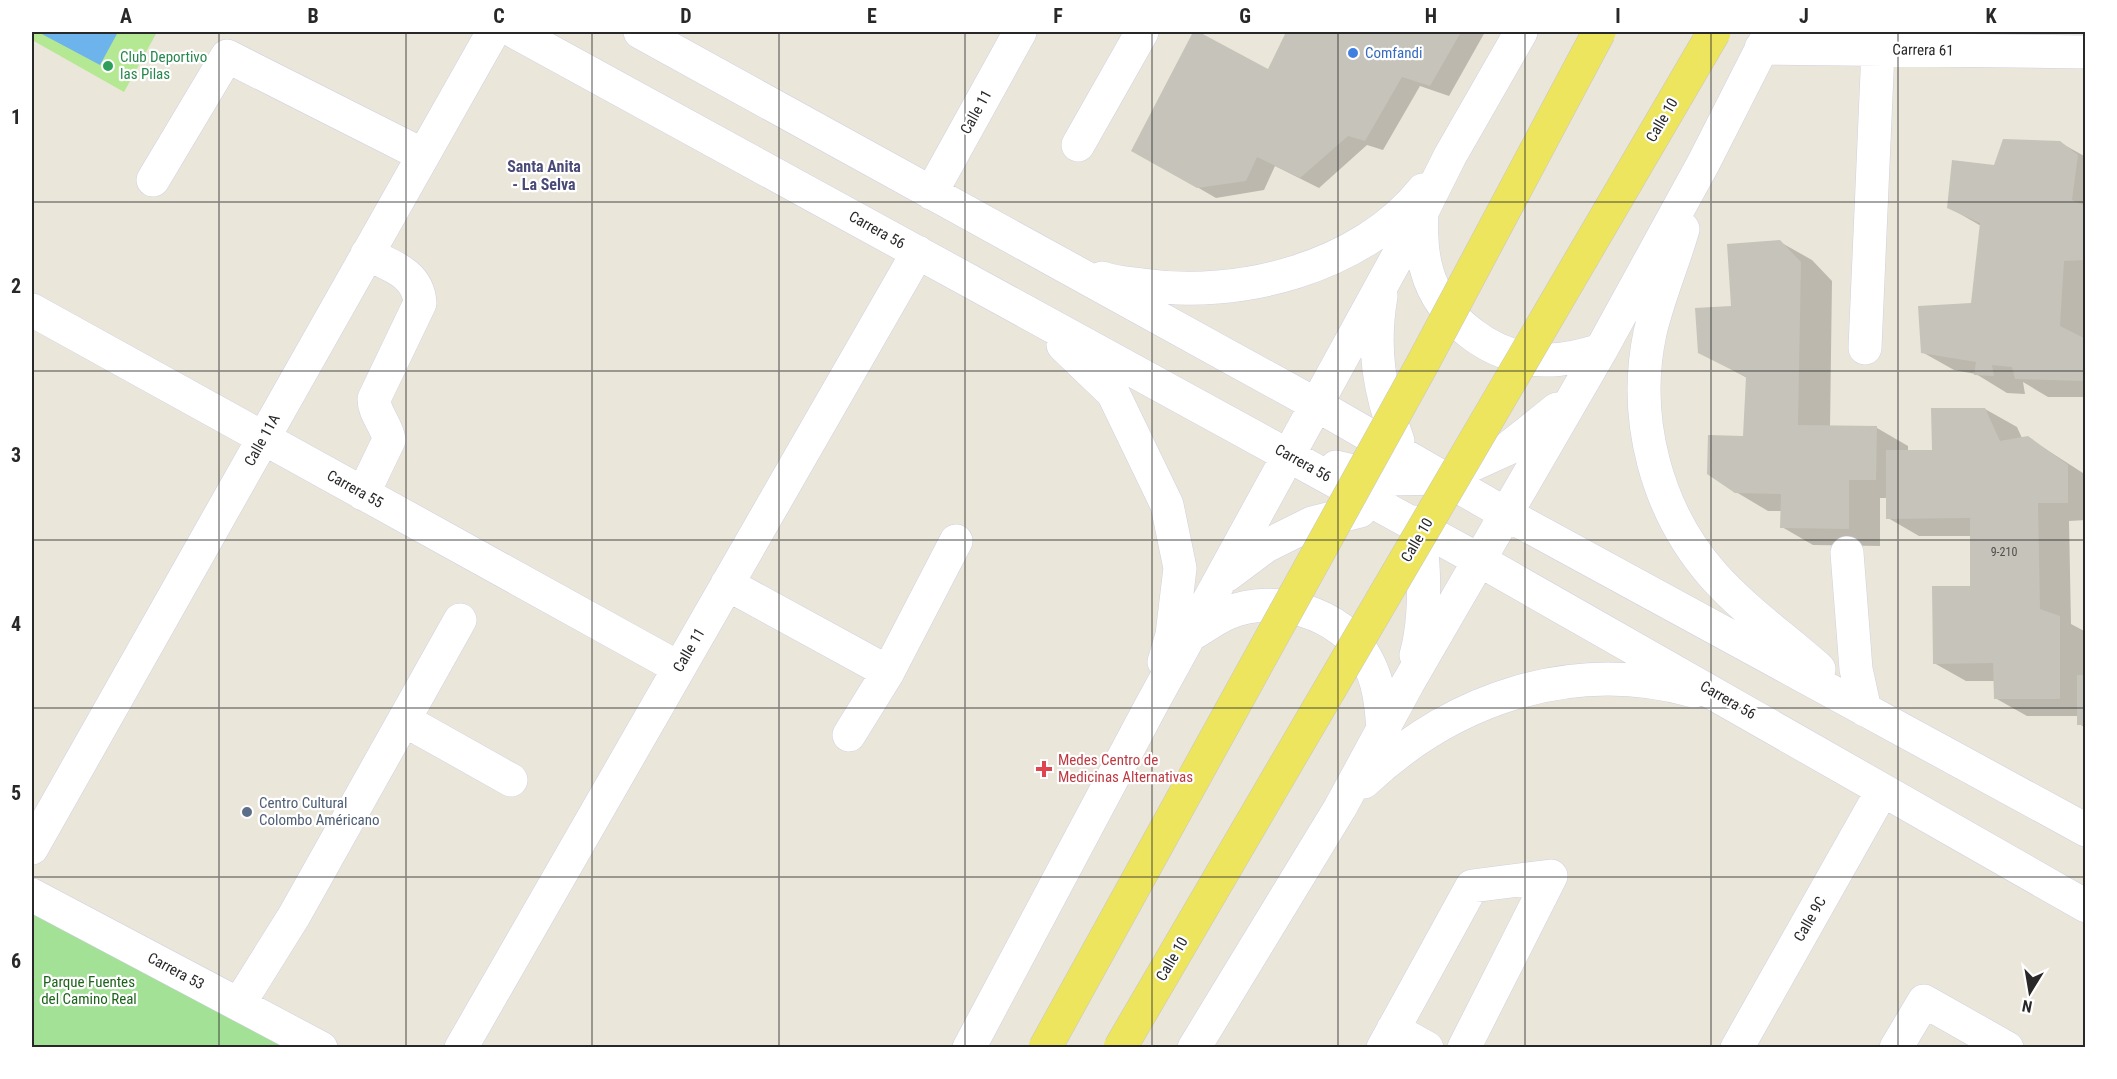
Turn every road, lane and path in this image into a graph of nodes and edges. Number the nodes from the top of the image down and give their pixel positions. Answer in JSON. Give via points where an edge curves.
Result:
{"nodes":[{"id":1,"x":493,"y":32,"type":"edge"},
{"id":2,"x":515,"y":32,"type":"edge"},
{"id":3,"x":640,"y":32,"type":"edge"},
{"id":4,"x":1020,"y":32,"type":"edge"},
{"id":5,"x":1521,"y":32,"type":"edge"},
{"id":6,"x":1599,"y":32,"type":"edge"},
{"id":7,"x":1714,"y":32,"type":"edge"},
{"id":8,"x":1132,"y":35,"type":"edge"},
{"id":9,"x":1766,"y":40,"type":"edge"},
{"id":10,"x":1878,"y":50,"type":"junction"},
{"id":11,"x":2085,"y":52,"type":"edge"},
{"id":12,"x":1078,"y":145,"type":"dead end"},
{"id":13,"x":423,"y":155,"type":"junction"},
{"id":14,"x":1450,"y":156,"type":"junction"},
{"id":15,"x":1704,"y":162,"type":"junction"},
{"id":16,"x":153,"y":180,"type":"dead end"},
{"id":17,"x":931,"y":193,"type":"junction"},
{"id":18,"x":1422,"y":212,"type":"junction"},
{"id":19,"x":918,"y":252,"type":"junction"},
{"id":20,"x":367,"y":254,"type":"junction"},
{"id":21,"x":1049,"y":259,"type":"junction"},
{"id":22,"x":1383,"y":279,"type":"junction"},
{"id":23,"x":984,"y":288,"type":"junction"},
{"id":24,"x":32,"y":310,"type":"edge"},
{"id":25,"x":1865,"y":348,"type":"dead end"},
{"id":26,"x":1601,"y":350,"type":"junction"},
{"id":27,"x":1576,"y":390,"type":"junction"},
{"id":28,"x":1315,"y":404,"type":"junction"},
{"id":29,"x":263,"y":438,"type":"junction"},
{"id":30,"x":1288,"y":455,"type":"junction"},
{"id":31,"x":1408,"y":490,"type":"junction"},
{"id":32,"x":363,"y":494,"type":"junction"},
{"id":33,"x":1506,"y":514,"type":"junction"},
{"id":34,"x":956,"y":541,"type":"dead end"},
{"id":35,"x":1847,"y":553,"type":"dead end"},
{"id":36,"x":1479,"y":560,"type":"junction"},
{"id":37,"x":1219,"y":581,"type":"junction"},
{"id":38,"x":727,"y":584,"type":"junction"},
{"id":39,"x":460,"y":620,"type":"dead end"},
{"id":40,"x":1192,"y":634,"type":"junction"},
{"id":41,"x":679,"y":668,"type":"junction"},
{"id":42,"x":888,"y":672,"type":"junction"},
{"id":43,"x":1408,"y":683,"type":"junction"},
{"id":44,"x":1152,"y":704,"type":"junction"},
{"id":45,"x":1746,"y":709,"type":"junction"},
{"id":46,"x":1865,"y":710,"type":"junction"},
{"id":47,"x":404,"y":720,"type":"junction"},
{"id":48,"x":1383,"y":729,"type":"junction"},
{"id":49,"x":849,"y":735,"type":"dead end"},
{"id":50,"x":512,"y":780,"type":"dead end"},
{"id":51,"x":1882,"y":791,"type":"junction"},
{"id":52,"x":41,"y":807,"type":"edge"},
{"id":53,"x":1340,"y":808,"type":"junction"},
{"id":54,"x":2085,"y":830,"type":"edge"},
{"id":55,"x":32,"y":848,"type":"edge"},
{"id":56,"x":32,"y":895,"type":"edge"},
{"id":57,"x":2085,"y":906,"type":"edge"},
{"id":58,"x":239,"y":1004,"type":"junction"},
{"id":59,"x":1388,"y":1038,"type":"edge"},
{"id":60,"x":321,"y":1047,"type":"edge"},
{"id":61,"x":461,"y":1047,"type":"edge"},
{"id":62,"x":969,"y":1047,"type":"edge"},
{"id":63,"x":1045,"y":1047,"type":"edge"},
{"id":64,"x":1120,"y":1047,"type":"edge"},
{"id":65,"x":1194,"y":1047,"type":"edge"},
{"id":66,"x":1427,"y":1047,"type":"edge"},
{"id":67,"x":1464,"y":1047,"type":"edge"},
{"id":68,"x":1737,"y":1047,"type":"edge"},
{"id":69,"x":1896,"y":1047,"type":"edge"},
{"id":70,"x":2007,"y":1047,"type":"edge"}],
"edges":[{"from":1,"to":13,"type":"street","name":"Calle 11A"},
{"from":2,"to":19,"type":"street","name":"Carrera 56"},
{"from":3,"to":17,"type":"street","name":"Carrera 56"},
{"from":4,"to":17,"type":"street","name":"Calle 11"},
{"from":5,"to":14,"type":"street"},
{"from":6,"to":63,"type":"main road","bridge":true,"via":[[1424,361]]},
{"from":7,"to":64,"type":"main road","name":"Calle 10","bridge":true},
{"from":8,"to":12,"type":"street"},
{"from":9,"to":10,"type":"street","name":"Carrera 61"},
{"from":9,"to":15,"type":"street"},
{"from":10,"to":11,"type":"street","name":"Carrera 61"},
{"from":10,"to":25,"type":"street"},
{"from":13,"to":16,"type":"street","via":[[227,56]]},
{"from":13,"to":20,"type":"street","name":"Calle 11A"},
{"from":14,"to":18,"type":"street"},
{"from":14,"to":21,"type":"street","via":[[1413,203],[1361,242],[1292,273],[1239,286],[1174,290],[1110,281]]},
{"from":15,"to":26,"type":"street"},
{"from":15,"to":46,"type":"street","via":[[1649,343],[1644,385],[1646,425],[1656,473],[1683,534],[1714,576]]},
{"from":17,"to":21,"type":"street","name":"Carrera 56"},
{"from":18,"to":22,"type":"street"},
{"from":18,"to":26,"type":"street","via":[[1421,242],[1427,272],[1440,300],[1459,324],[1483,342],[1511,355],[1541,360],[1572,358]]},
{"from":19,"to":23,"type":"street","name":"Carrera 56"},
{"from":19,"to":38,"type":"street","name":"Calle 11"},
{"from":20,"to":29,"type":"street","name":"Calle 11A"},
{"from":20,"to":32,"type":"street","via":[[409,277],[419,289],[420,303],[374,399],[389,440]]},
{"from":21,"to":28,"type":"street","name":"Carrera 56"},
{"from":22,"to":28,"type":"street"},
{"from":22,"to":31,"type":"street","via":[[1376,329],[1378,378]]},
{"from":23,"to":30,"type":"street","name":"Carrera 56"},
{"from":23,"to":44,"type":"street","via":[[1069,350],[1113,393],[1167,505],[1180,568],[1172,635]]},
{"from":24,"to":29,"type":"street","name":"Carrera 55"},
{"from":26,"to":27,"type":"street"},
{"from":27,"to":31,"type":"street","via":[[1544,422],[1507,449]]},
{"from":27,"to":33,"type":"street"},
{"from":28,"to":30,"type":"street"},
{"from":28,"to":31,"type":"street","name":"Carrera 56"},
{"from":29,"to":32,"type":"street","name":"Carrera 55"},
{"from":29,"to":52,"type":"street","name":"Calle 11A"},
{"from":30,"to":31,"type":"street","name":"Carrera 56"},
{"from":30,"to":37,"type":"street"},
{"from":31,"to":33,"type":"street"},
{"from":31,"to":36,"type":"street","name":"Carrera 56"},
{"from":31,"to":37,"type":"street","via":[[1312,523],[1266,546]]},
{"from":31,"to":43,"type":"street","via":[[1425,590],[1421,637]]},
{"from":32,"to":41,"type":"street","name":"Carrera 55"},
{"from":33,"to":36,"type":"street"},
{"from":33,"to":46,"type":"street"},
{"from":34,"to":42,"type":"street"},
{"from":35,"to":46,"type":"street","via":[[1856,669]]},
{"from":36,"to":43,"type":"street"},
{"from":36,"to":45,"type":"street","name":"Carrera 56"},
{"from":37,"to":40,"type":"street"},
{"from":38,"to":41,"type":"street","name":"Calle 11"},
{"from":38,"to":42,"type":"street"},
{"from":39,"to":47,"type":"street"},
{"from":40,"to":44,"type":"street"},
{"from":40,"to":48,"type":"street","via":[[1229,612],[1267,605],[1305,610],[1339,628],[1365,656],[1380,691]]},
{"from":41,"to":61,"type":"street","name":"Calle 11"},
{"from":42,"to":49,"type":"street"},
{"from":43,"to":48,"type":"street"},
{"from":44,"to":62,"type":"street"},
{"from":45,"to":51,"type":"street","name":"Carrera 56"},
{"from":45,"to":53,"type":"street","via":[[1715,697],[1652,683],[1588,680],[1525,689],[1464,711],[1419,736],[1385,762]]},
{"from":46,"to":54,"type":"street"},
{"from":47,"to":50,"type":"street"},
{"from":47,"to":58,"type":"street","via":[[294,916]]},
{"from":48,"to":53,"type":"street"},
{"from":51,"to":57,"type":"street","name":"Carrera 56"},
{"from":51,"to":68,"type":"street","name":"Calle 9C"},
{"from":52,"to":55,"type":"street","name":"Calle 11A"},
{"from":53,"to":65,"type":"street"},
{"from":56,"to":58,"type":"street","name":"Carrera 53"},
{"from":58,"to":60,"type":"street","name":"Carrera 53"},
{"from":59,"to":66,"type":"street"},
{"from":59,"to":67,"type":"street","via":[[1472,886],[1551,876]]},
{"from":69,"to":70,"type":"street","via":[[1924,1001]]}]}
